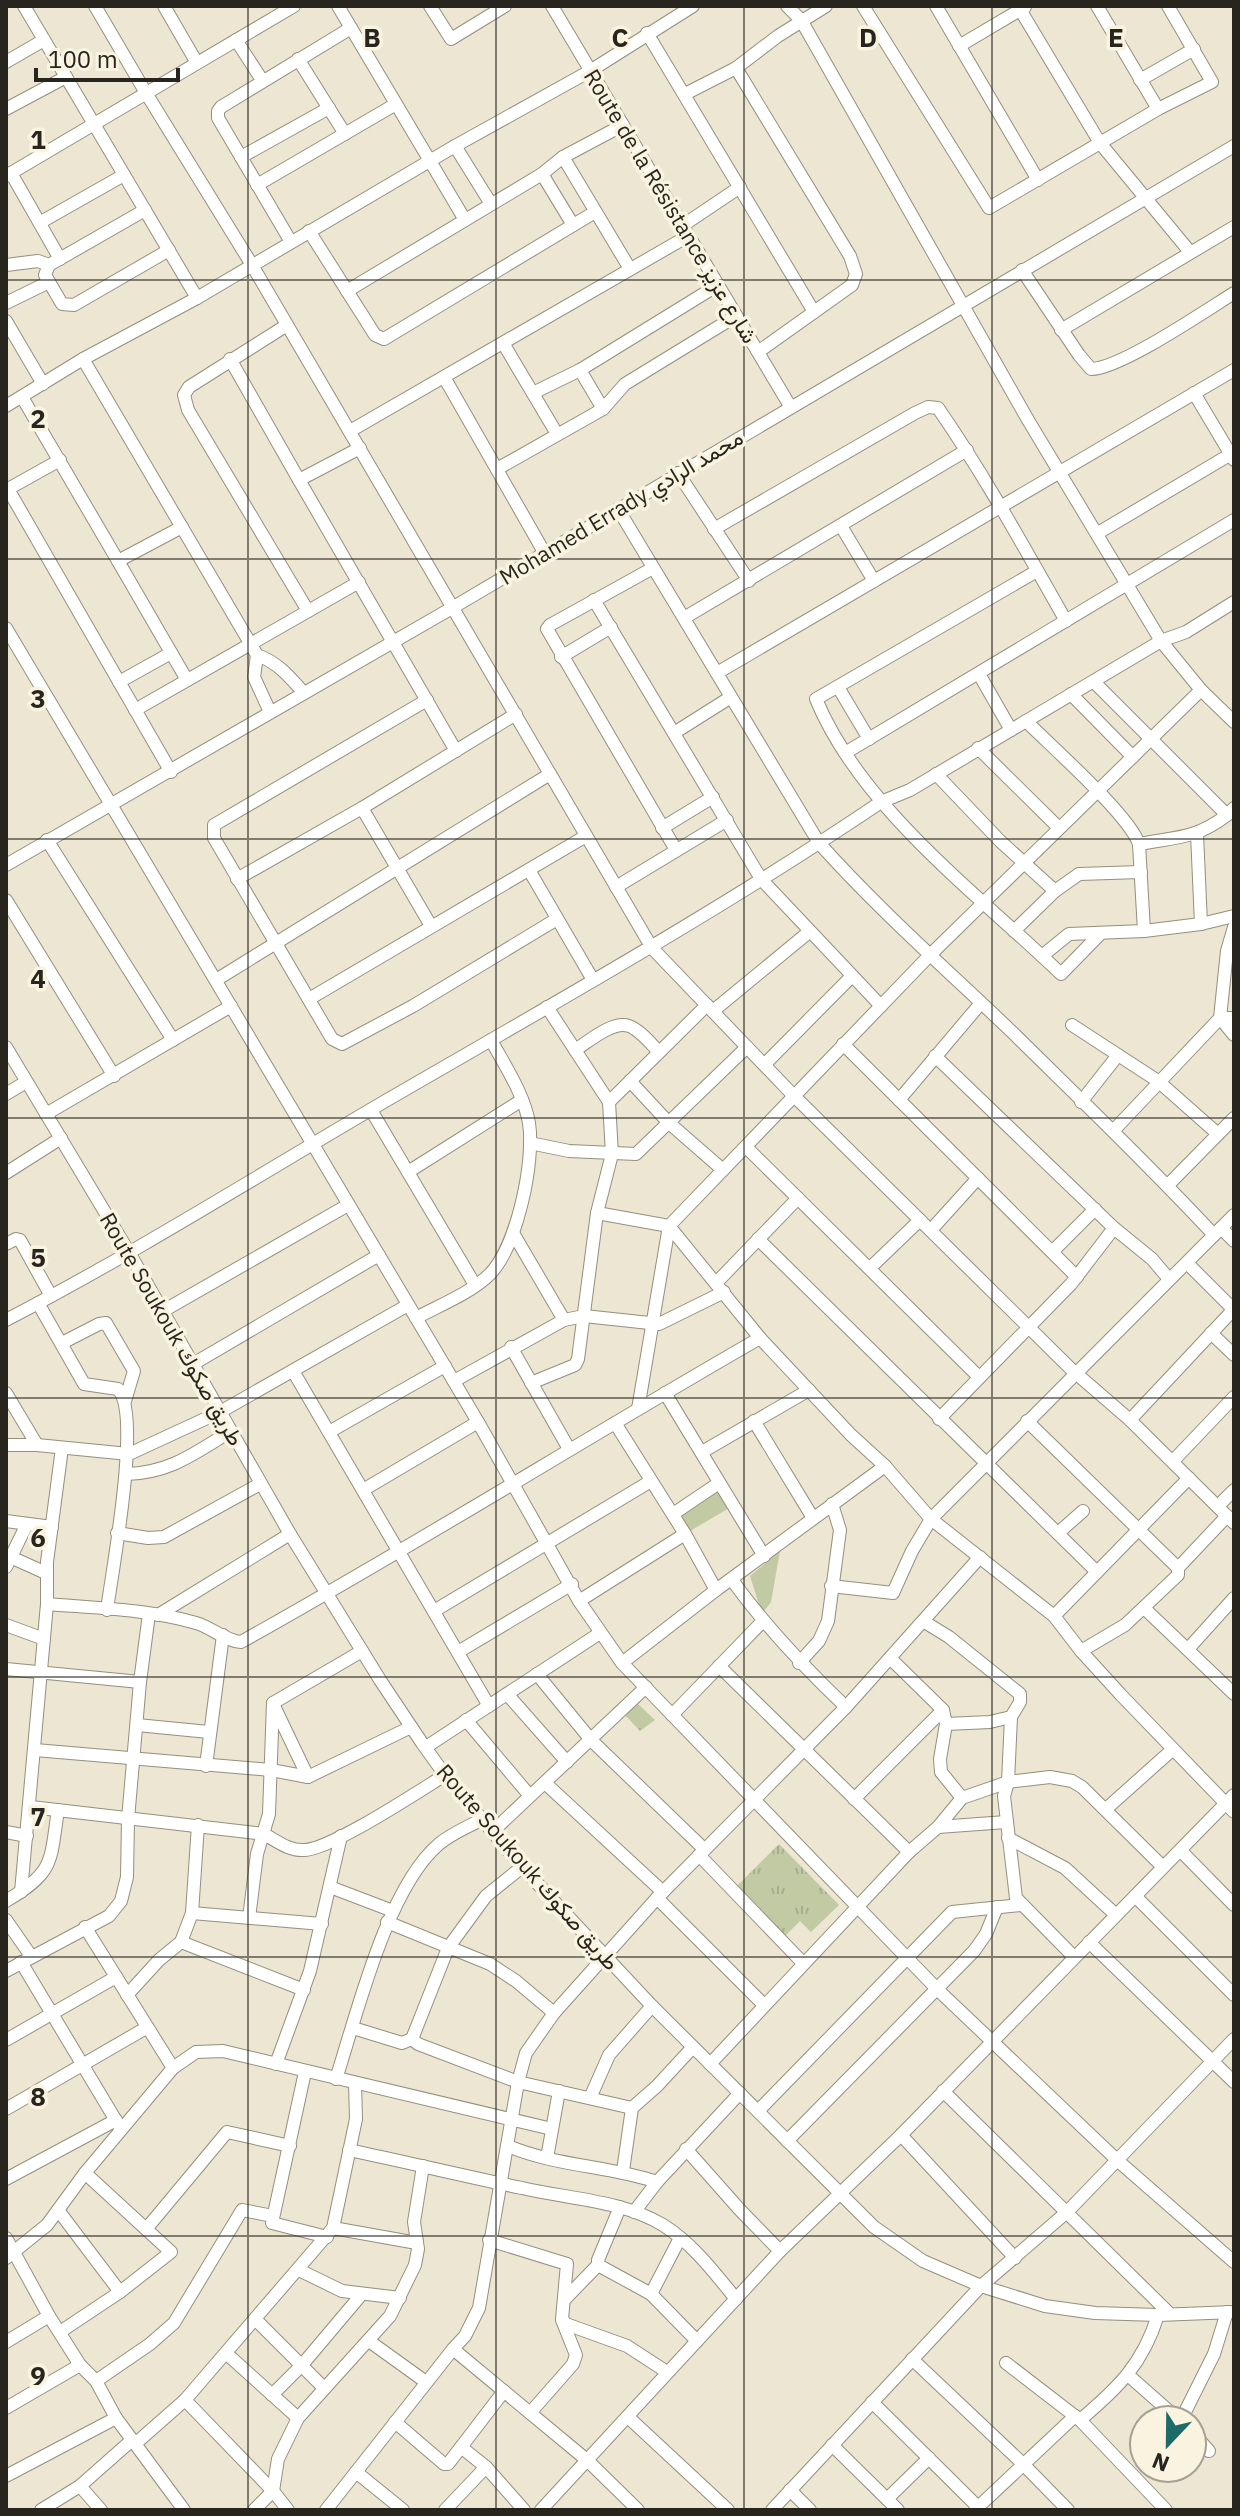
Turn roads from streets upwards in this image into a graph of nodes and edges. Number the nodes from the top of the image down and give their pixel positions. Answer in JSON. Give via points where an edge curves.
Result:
{"nodes":[{"id":1,"x":24,"y":6,"type":"edge"},
{"id":2,"x":95,"y":6,"type":"edge"},
{"id":3,"x":294,"y":6,"type":"edge"},
{"id":4,"x":338,"y":6,"type":"edge"},
{"id":5,"x":430,"y":6,"type":"edge"},
{"id":6,"x":693,"y":6,"type":"edge"},
{"id":7,"x":787,"y":6,"type":"edge"},
{"id":8,"x":826,"y":6,"type":"edge"},
{"id":9,"x":863,"y":6,"type":"edge"},
{"id":10,"x":936,"y":6,"type":"edge"},
{"id":11,"x":1097,"y":6,"type":"edge"},
{"id":12,"x":1168,"y":6,"type":"edge"},
{"id":13,"x":555,"y":7,"type":"edge"},
{"id":14,"x":1022,"y":7,"type":"edge"},
{"id":15,"x":169,"y":8,"type":"edge"},
{"id":16,"x":498,"y":8,"type":"edge"},
{"id":17,"x":279,"y":10,"type":"edge"},
{"id":18,"x":801,"y":20,"type":"junction"},
{"id":19,"x":351,"y":28,"type":"junction"},
{"id":20,"x":647,"y":33,"type":"junction"},
{"id":21,"x":44,"y":40,"type":"junction"},
{"id":22,"x":236,"y":40,"type":"junction"},
{"id":23,"x":959,"y":46,"type":"junction"},
{"id":24,"x":1194,"y":49,"type":"junction"},
{"id":25,"x":298,"y":59,"type":"junction"},
{"id":26,"x":6,"y":62,"type":"edge"},
{"id":27,"x":197,"y":63,"type":"junction"},
{"id":28,"x":736,"y":68,"type":"junction"},
{"id":29,"x":590,"y":71,"type":"junction"},
{"id":30,"x":66,"y":77,"type":"junction"},
{"id":31,"x":262,"y":80,"type":"junction"},
{"id":32,"x":1140,"y":80,"type":"junction"},
{"id":33,"x":146,"y":93,"type":"junction"},
{"id":34,"x":685,"y":94,"type":"junction"},
{"id":35,"x":396,"y":104,"type":"junction"},
{"id":36,"x":329,"y":108,"type":"junction"},
{"id":37,"x":6,"y":109,"type":"edge"},
{"id":38,"x":1158,"y":109,"type":"junction"},
{"id":39,"x":94,"y":124,"type":"junction"},
{"id":40,"x":623,"y":125,"type":"junction"},
{"id":41,"x":345,"y":134,"type":"junction"},
{"id":42,"x":1100,"y":143,"type":"junction"},
{"id":43,"x":455,"y":146,"type":"junction"},
{"id":44,"x":1234,"y":146,"type":"edge"},
{"id":45,"x":241,"y":157,"type":"junction"},
{"id":46,"x":563,"y":157,"type":"junction"},
{"id":47,"x":429,"y":161,"type":"junction"},
{"id":48,"x":542,"y":174,"type":"junction"},
{"id":49,"x":8,"y":175,"type":"edge"},
{"id":50,"x":124,"y":175,"type":"junction"},
{"id":51,"x":1038,"y":180,"type":"junction"},
{"id":52,"x":257,"y":185,"type":"junction"},
{"id":53,"x":740,"y":187,"type":"junction"},
{"id":54,"x":1145,"y":197,"type":"junction"},
{"id":55,"x":491,"y":204,"type":"junction"},
{"id":56,"x":145,"y":210,"type":"junction"},
{"id":57,"x":595,"y":212,"type":"junction"},
{"id":58,"x":465,"y":220,"type":"junction"},
{"id":59,"x":41,"y":222,"type":"junction"},
{"id":60,"x":573,"y":225,"type":"junction"},
{"id":61,"x":1234,"y":227,"type":"edge"},
{"id":62,"x":309,"y":231,"type":"junction"},
{"id":63,"x":685,"y":231,"type":"junction"},
{"id":64,"x":291,"y":242,"type":"junction"},
{"id":65,"x":169,"y":250,"type":"junction"},
{"id":66,"x":1190,"y":252,"type":"junction"},
{"id":67,"x":55,"y":262,"type":"junction"},
{"id":68,"x":6,"y":265,"type":"edge"},
{"id":69,"x":252,"y":265,"type":"junction"},
{"id":70,"x":630,"y":269,"type":"junction"},
{"id":71,"x":1022,"y":270,"type":"junction"},
{"id":72,"x":49,"y":282,"type":"junction"},
{"id":73,"x":718,"y":285,"type":"junction"},
{"id":74,"x":347,"y":291,"type":"junction"},
{"id":75,"x":1234,"y":293,"type":"edge"},
{"id":76,"x":197,"y":298,"type":"junction"},
{"id":77,"x":6,"y":303,"type":"edge"},
{"id":78,"x":964,"y":304,"type":"junction"},
{"id":79,"x":814,"y":312,"type":"junction"},
{"id":80,"x":736,"y":316,"type":"junction"},
{"id":81,"x":6,"y":321,"type":"edge"},
{"id":82,"x":287,"y":325,"type":"junction"},
{"id":83,"x":1061,"y":330,"type":"junction"},
{"id":84,"x":11,"y":341,"type":"edge"},
{"id":85,"x":503,"y":343,"type":"junction"},
{"id":86,"x":758,"y":352,"type":"junction"},
{"id":87,"x":83,"y":359,"type":"junction"},
{"id":88,"x":230,"y":359,"type":"junction"},
{"id":89,"x":580,"y":370,"type":"junction"},
{"id":90,"x":1234,"y":370,"type":"edge"},
{"id":91,"x":444,"y":377,"type":"junction"},
{"id":92,"x":43,"y":384,"type":"junction"},
{"id":93,"x":533,"y":393,"type":"junction"},
{"id":94,"x":1194,"y":393,"type":"junction"},
{"id":95,"x":22,"y":397,"type":"junction"},
{"id":96,"x":6,"y":406,"type":"edge"},
{"id":97,"x":790,"y":406,"type":"junction"},
{"id":98,"x":603,"y":409,"type":"junction"},
{"id":99,"x":350,"y":431,"type":"junction"},
{"id":100,"x":557,"y":434,"type":"junction"},
{"id":101,"x":360,"y":448,"type":"junction"},
{"id":102,"x":967,"y":450,"type":"junction"},
{"id":103,"x":1232,"y":457,"type":"edge"},
{"id":104,"x":60,"y":460,"type":"junction"},
{"id":105,"x":497,"y":469,"type":"junction"},
{"id":106,"x":1061,"y":471,"type":"junction"},
{"id":107,"x":678,"y":473,"type":"junction"},
{"id":108,"x":299,"y":480,"type":"junction"},
{"id":109,"x":7,"y":490,"type":"edge"},
{"id":110,"x":1002,"y":507,"type":"junction"},
{"id":111,"x":618,"y":509,"type":"junction"},
{"id":112,"x":1234,"y":520,"type":"edge"},
{"id":113,"x":841,"y":526,"type":"junction"},
{"id":114,"x":182,"y":527,"type":"junction"},
{"id":115,"x":714,"y":529,"type":"junction"},
{"id":116,"x":1098,"y":533,"type":"junction"},
{"id":117,"x":544,"y":552,"type":"junction"},
{"id":118,"x":118,"y":561,"type":"junction"},
{"id":119,"x":653,"y":568,"type":"junction"},
{"id":120,"x":1037,"y":571,"type":"junction"},
{"id":121,"x":749,"y":581,"type":"junction"},
{"id":122,"x":874,"y":581,"type":"junction"},
{"id":123,"x":359,"y":582,"type":"junction"},
{"id":124,"x":1128,"y":584,"type":"junction"},
{"id":125,"x":594,"y":600,"type":"junction"},
{"id":126,"x":1234,"y":602,"type":"edge"},
{"id":127,"x":452,"y":608,"type":"junction"},
{"id":128,"x":308,"y":611,"type":"junction"},
{"id":129,"x":684,"y":618,"type":"junction"},
{"id":130,"x":1066,"y":621,"type":"junction"},
{"id":131,"x":611,"y":627,"type":"junction"},
{"id":132,"x":6,"y":628,"type":"edge"},
{"id":133,"x":393,"y":640,"type":"junction"},
{"id":134,"x":1161,"y":641,"type":"junction"},
{"id":135,"x":254,"y":650,"type":"junction"},
{"id":136,"x":171,"y":653,"type":"junction"},
{"id":137,"x":561,"y":657,"type":"junction"},
{"id":138,"x":717,"y":673,"type":"junction"},
{"id":139,"x":979,"y":674,"type":"junction"},
{"id":140,"x":187,"y":680,"type":"junction"},
{"id":141,"x":119,"y":682,"type":"junction"},
{"id":142,"x":1094,"y":682,"type":"junction"},
{"id":143,"x":838,"y":687,"type":"junction"},
{"id":144,"x":1201,"y":690,"type":"junction"},
{"id":145,"x":303,"y":692,"type":"junction"},
{"id":146,"x":1071,"y":694,"type":"junction"},
{"id":147,"x":731,"y":697,"type":"junction"},
{"id":148,"x":427,"y":700,"type":"junction"},
{"id":149,"x":1234,"y":700,"type":"edge"},
{"id":150,"x":135,"y":710,"type":"junction"},
{"id":151,"x":1223,"y":711,"type":"junction"},
{"id":152,"x":270,"y":712,"type":"junction"},
{"id":153,"x":516,"y":714,"type":"junction"},
{"id":154,"x":1026,"y":721,"type":"junction"},
{"id":155,"x":1234,"y":722,"type":"edge"},
{"id":156,"x":1011,"y":730,"type":"junction"},
{"id":157,"x":674,"y":733,"type":"junction"},
{"id":158,"x":869,"y":739,"type":"junction"},
{"id":159,"x":1150,"y":740,"type":"junction"},
{"id":160,"x":978,"y":748,"type":"junction"},
{"id":161,"x":456,"y":751,"type":"junction"},
{"id":162,"x":845,"y":753,"type":"junction"},
{"id":163,"x":1133,"y":757,"type":"junction"},
{"id":164,"x":171,"y":772,"type":"junction"},
{"id":165,"x":550,"y":774,"type":"junction"},
{"id":166,"x":936,"y":774,"type":"junction"},
{"id":167,"x":1098,"y":793,"type":"junction"},
{"id":168,"x":713,"y":797,"type":"junction"},
{"id":169,"x":881,"y":802,"type":"junction"},
{"id":170,"x":112,"y":804,"type":"junction"},
{"id":171,"x":362,"y":808,"type":"junction"},
{"id":172,"x":1231,"y":811,"type":"edge"},
{"id":173,"x":727,"y":820,"type":"junction"},
{"id":174,"x":662,"y":828,"type":"junction"},
{"id":175,"x":1059,"y":828,"type":"junction"},
{"id":176,"x":1197,"y":834,"type":"junction"},
{"id":177,"x":586,"y":836,"type":"junction"},
{"id":178,"x":47,"y":840,"type":"junction"},
{"id":179,"x":819,"y":843,"type":"junction"},
{"id":180,"x":1139,"y":844,"type":"junction"},
{"id":181,"x":676,"y":850,"type":"junction"},
{"id":182,"x":1024,"y":862,"type":"junction"},
{"id":183,"x":6,"y":865,"type":"edge"},
{"id":184,"x":398,"y":868,"type":"junction"},
{"id":185,"x":529,"y":870,"type":"junction"},
{"id":186,"x":1141,"y":872,"type":"junction"},
{"id":187,"x":237,"y":879,"type":"junction"},
{"id":188,"x":761,"y":879,"type":"junction"},
{"id":189,"x":616,"y":887,"type":"junction"},
{"id":190,"x":1055,"y":891,"type":"junction"},
{"id":191,"x":6,"y":900,"type":"edge"},
{"id":192,"x":983,"y":904,"type":"junction"},
{"id":193,"x":1234,"y":916,"type":"edge"},
{"id":194,"x":557,"y":919,"type":"junction"},
{"id":195,"x":1201,"y":924,"type":"junction"},
{"id":196,"x":431,"y":926,"type":"junction"},
{"id":197,"x":1234,"y":927,"type":"edge"},
{"id":198,"x":1014,"y":931,"type":"junction"},
{"id":199,"x":1144,"y":931,"type":"junction"},
{"id":200,"x":809,"y":932,"type":"junction"},
{"id":201,"x":1101,"y":933,"type":"junction"},
{"id":202,"x":275,"y":944,"type":"junction"},
{"id":203,"x":652,"y":948,"type":"junction"},
{"id":204,"x":1231,"y":951,"type":"edge"},
{"id":205,"x":929,"y":956,"type":"junction"},
{"id":206,"x":1042,"y":956,"type":"junction"},
{"id":207,"x":852,"y":976,"type":"junction"},
{"id":208,"x":216,"y":980,"type":"junction"},
{"id":209,"x":593,"y":980,"type":"junction"},
{"id":210,"x":309,"y":999,"type":"junction"},
{"id":211,"x":981,"y":1003,"type":"junction"},
{"id":212,"x":231,"y":1006,"type":"junction"},
{"id":213,"x":881,"y":1006,"type":"junction"},
{"id":214,"x":547,"y":1007,"type":"junction"},
{"id":215,"x":710,"y":1008,"type":"junction"},
{"id":216,"x":1220,"y":1018,"type":"junction"},
{"id":217,"x":1234,"y":1018,"type":"edge"},
{"id":218,"x":1072,"y":1025,"type":"dead end"},
{"id":219,"x":1234,"y":1035,"type":"edge"},
{"id":220,"x":173,"y":1040,"type":"junction"},
{"id":221,"x":491,"y":1040,"type":"junction"},
{"id":222,"x":843,"y":1044,"type":"junction"},
{"id":223,"x":6,"y":1047,"type":"edge"},
{"id":224,"x":747,"y":1047,"type":"junction"},
{"id":225,"x":575,"y":1050,"type":"junction"},
{"id":226,"x":659,"y":1052,"type":"junction"},
{"id":227,"x":1118,"y":1055,"type":"junction"},
{"id":228,"x":935,"y":1056,"type":"junction"},
{"id":229,"x":765,"y":1064,"type":"junction"},
{"id":230,"x":114,"y":1076,"type":"junction"},
{"id":231,"x":630,"y":1081,"type":"junction"},
{"id":232,"x":1158,"y":1081,"type":"junction"},
{"id":233,"x":26,"y":1082,"type":"junction"},
{"id":234,"x":6,"y":1094,"type":"edge"},
{"id":235,"x":793,"y":1095,"type":"junction"},
{"id":236,"x":522,"y":1100,"type":"junction"},
{"id":237,"x":899,"y":1100,"type":"junction"},
{"id":238,"x":609,"y":1102,"type":"junction"},
{"id":239,"x":1081,"y":1102,"type":"junction"},
{"id":240,"x":371,"y":1110,"type":"junction"},
{"id":241,"x":46,"y":1114,"type":"junction"},
{"id":242,"x":1234,"y":1118,"type":"edge"},
{"id":243,"x":668,"y":1122,"type":"junction"},
{"id":244,"x":1113,"y":1131,"type":"junction"},
{"id":245,"x":1218,"y":1134,"type":"junction"},
{"id":246,"x":61,"y":1138,"type":"junction"},
{"id":247,"x":530,"y":1143,"type":"junction"},
{"id":248,"x":312,"y":1144,"type":"junction"},
{"id":249,"x":746,"y":1147,"type":"junction"},
{"id":250,"x":612,"y":1154,"type":"junction"},
{"id":251,"x":723,"y":1170,"type":"junction"},
{"id":252,"x":408,"y":1172,"type":"junction"},
{"id":253,"x":6,"y":1173,"type":"edge"},
{"id":254,"x":978,"y":1178,"type":"junction"},
{"id":255,"x":1168,"y":1185,"type":"junction"},
{"id":256,"x":798,"y":1198,"type":"junction"},
{"id":257,"x":348,"y":1205,"type":"junction"},
{"id":258,"x":1095,"y":1209,"type":"junction"},
{"id":259,"x":597,"y":1213,"type":"junction"},
{"id":260,"x":1234,"y":1215,"type":"edge"},
{"id":261,"x":920,"y":1220,"type":"junction"},
{"id":262,"x":669,"y":1226,"type":"junction"},
{"id":263,"x":1114,"y":1228,"type":"junction"},
{"id":264,"x":931,"y":1230,"type":"junction"},
{"id":265,"x":1218,"y":1231,"type":"junction"},
{"id":266,"x":513,"y":1233,"type":"junction"},
{"id":267,"x":758,"y":1239,"type":"junction"},
{"id":268,"x":1234,"y":1241,"type":"edge"},
{"id":269,"x":6,"y":1244,"type":"edge"},
{"id":270,"x":1053,"y":1251,"type":"junction"},
{"id":271,"x":130,"y":1254,"type":"junction"},
{"id":272,"x":379,"y":1255,"type":"junction"},
{"id":273,"x":1187,"y":1263,"type":"junction"},
{"id":274,"x":871,"y":1267,"type":"junction"},
{"id":275,"x":1077,"y":1277,"type":"junction"},
{"id":276,"x":1169,"y":1279,"type":"junction"},
{"id":277,"x":475,"y":1285,"type":"junction"},
{"id":278,"x":721,"y":1287,"type":"junction"},
{"id":279,"x":51,"y":1296,"type":"junction"},
{"id":280,"x":38,"y":1303,"type":"junction"},
{"id":281,"x":408,"y":1305,"type":"junction"},
{"id":282,"x":1234,"y":1309,"type":"edge"},
{"id":283,"x":163,"y":1311,"type":"junction"},
{"id":284,"x":584,"y":1316,"type":"junction"},
{"id":285,"x":416,"y":1318,"type":"junction"},
{"id":286,"x":6,"y":1320,"type":"edge"},
{"id":287,"x":564,"y":1320,"type":"junction"},
{"id":288,"x":652,"y":1325,"type":"junction"},
{"id":289,"x":1028,"y":1325,"type":"junction"},
{"id":290,"x":1211,"y":1333,"type":"junction"},
{"id":291,"x":760,"y":1338,"type":"junction"},
{"id":292,"x":62,"y":1343,"type":"junction"},
{"id":293,"x":511,"y":1347,"type":"junction"},
{"id":294,"x":1234,"y":1355,"type":"edge"},
{"id":295,"x":193,"y":1364,"type":"junction"},
{"id":296,"x":445,"y":1366,"type":"junction"},
{"id":297,"x":293,"y":1371,"type":"junction"},
{"id":298,"x":1076,"y":1372,"type":"junction"},
{"id":299,"x":979,"y":1377,"type":"junction"},
{"id":300,"x":454,"y":1381,"type":"junction"},
{"id":301,"x":531,"y":1383,"type":"junction"},
{"id":302,"x":809,"y":1390,"type":"junction"},
{"id":303,"x":6,"y":1393,"type":"edge"},
{"id":304,"x":665,"y":1393,"type":"junction"},
{"id":305,"x":1234,"y":1397,"type":"edge"},
{"id":306,"x":125,"y":1401,"type":"junction"},
{"id":307,"x":638,"y":1409,"type":"junction"},
{"id":308,"x":220,"y":1412,"type":"junction"},
{"id":309,"x":939,"y":1419,"type":"junction"},
{"id":310,"x":1130,"y":1420,"type":"junction"},
{"id":311,"x":754,"y":1421,"type":"junction"},
{"id":312,"x":1027,"y":1421,"type":"junction"},
{"id":313,"x":478,"y":1422,"type":"junction"},
{"id":314,"x":615,"y":1423,"type":"junction"},
{"id":315,"x":231,"y":1431,"type":"junction"},
{"id":316,"x":329,"y":1432,"type":"junction"},
{"id":317,"x":6,"y":1445,"type":"edge"},
{"id":318,"x":37,"y":1445,"type":"junction"},
{"id":319,"x":62,"y":1448,"type":"junction"},
{"id":320,"x":569,"y":1449,"type":"junction"},
{"id":321,"x":702,"y":1452,"type":"junction"},
{"id":322,"x":129,"y":1454,"type":"junction"},
{"id":323,"x":1173,"y":1461,"type":"junction"},
{"id":324,"x":986,"y":1462,"type":"junction"},
{"id":325,"x":885,"y":1466,"type":"junction"},
{"id":326,"x":126,"y":1474,"type":"junction"},
{"id":327,"x":1189,"y":1478,"type":"junction"},
{"id":328,"x":651,"y":1481,"type":"junction"},
{"id":329,"x":513,"y":1482,"type":"junction"},
{"id":330,"x":719,"y":1483,"type":"junction"},
{"id":331,"x":260,"y":1484,"type":"junction"},
{"id":332,"x":363,"y":1490,"type":"junction"},
{"id":333,"x":1234,"y":1490,"type":"edge"},
{"id":334,"x":832,"y":1504,"type":"junction"},
{"id":335,"x":1083,"y":1511,"type":"dead end"},
{"id":336,"x":673,"y":1514,"type":"junction"},
{"id":337,"x":1226,"y":1515,"type":"edge"},
{"id":338,"x":813,"y":1518,"type":"junction"},
{"id":339,"x":931,"y":1519,"type":"junction"},
{"id":340,"x":6,"y":1521,"type":"edge"},
{"id":341,"x":27,"y":1524,"type":"junction"},
{"id":342,"x":52,"y":1527,"type":"junction"},
{"id":343,"x":1138,"y":1530,"type":"junction"},
{"id":344,"x":117,"y":1533,"type":"junction"},
{"id":345,"x":1058,"y":1533,"type":"junction"},
{"id":346,"x":290,"y":1534,"type":"junction"},
{"id":347,"x":685,"y":1534,"type":"junction"},
{"id":348,"x":548,"y":1544,"type":"junction"},
{"id":349,"x":399,"y":1554,"type":"junction"},
{"id":350,"x":764,"y":1556,"type":"junction"},
{"id":351,"x":980,"y":1557,"type":"junction"},
{"id":352,"x":7,"y":1559,"type":"edge"},
{"id":353,"x":1178,"y":1568,"type":"junction"},
{"id":354,"x":1097,"y":1572,"type":"junction"},
{"id":355,"x":46,"y":1573,"type":"junction"},
{"id":356,"x":732,"y":1580,"type":"junction"},
{"id":357,"x":572,"y":1584,"type":"junction"},
{"id":358,"x":831,"y":1586,"type":"junction"},
{"id":359,"x":716,"y":1590,"type":"junction"},
{"id":360,"x":326,"y":1595,"type":"junction"},
{"id":361,"x":1234,"y":1598,"type":"edge"},
{"id":362,"x":579,"y":1601,"type":"junction"},
{"id":363,"x":47,"y":1604,"type":"junction"},
{"id":364,"x":1144,"y":1608,"type":"junction"},
{"id":365,"x":107,"y":1610,"type":"junction"},
{"id":366,"x":434,"y":1611,"type":"junction"},
{"id":367,"x":154,"y":1615,"type":"junction"},
{"id":368,"x":1054,"y":1616,"type":"junction"},
{"id":369,"x":923,"y":1621,"type":"junction"},
{"id":370,"x":762,"y":1622,"type":"junction"},
{"id":371,"x":6,"y":1625,"type":"edge"},
{"id":372,"x":600,"y":1633,"type":"junction"},
{"id":373,"x":223,"y":1635,"type":"junction"},
{"id":374,"x":44,"y":1639,"type":"junction"},
{"id":375,"x":1189,"y":1648,"type":"junction"},
{"id":376,"x":362,"y":1651,"type":"junction"},
{"id":377,"x":1081,"y":1651,"type":"junction"},
{"id":378,"x":458,"y":1652,"type":"junction"},
{"id":379,"x":891,"y":1659,"type":"junction"},
{"id":380,"x":622,"y":1663,"type":"junction"},
{"id":381,"x":799,"y":1663,"type":"junction"},
{"id":382,"x":719,"y":1666,"type":"junction"},
{"id":383,"x":6,"y":1669,"type":"edge"},
{"id":384,"x":41,"y":1673,"type":"junction"},
{"id":385,"x":537,"y":1674,"type":"junction"},
{"id":386,"x":140,"y":1682,"type":"junction"},
{"id":387,"x":646,"y":1687,"type":"junction"},
{"id":388,"x":507,"y":1694,"type":"junction"},
{"id":389,"x":1234,"y":1694,"type":"edge"},
{"id":390,"x":273,"y":1703,"type":"junction"},
{"id":391,"x":489,"y":1706,"type":"junction"},
{"id":392,"x":846,"y":1707,"type":"junction"},
{"id":393,"x":672,"y":1715,"type":"junction"},
{"id":394,"x":944,"y":1717,"type":"junction"},
{"id":395,"x":1011,"y":1717,"type":"junction"},
{"id":396,"x":466,"y":1720,"type":"junction"},
{"id":397,"x":137,"y":1725,"type":"junction"},
{"id":398,"x":411,"y":1727,"type":"junction"},
{"id":399,"x":209,"y":1732,"type":"junction"},
{"id":400,"x":591,"y":1740,"type":"junction"},
{"id":401,"x":426,"y":1747,"type":"junction"},
{"id":402,"x":35,"y":1750,"type":"junction"},
{"id":403,"x":804,"y":1750,"type":"junction"},
{"id":404,"x":1172,"y":1750,"type":"junction"},
{"id":405,"x":134,"y":1757,"type":"junction"},
{"id":406,"x":567,"y":1762,"type":"junction"},
{"id":407,"x":206,"y":1766,"type":"junction"},
{"id":408,"x":271,"y":1770,"type":"junction"},
{"id":409,"x":445,"y":1775,"type":"junction"},
{"id":410,"x":308,"y":1777,"type":"junction"},
{"id":411,"x":1008,"y":1782,"type":"junction"},
{"id":412,"x":545,"y":1783,"type":"junction"},
{"id":413,"x":530,"y":1796,"type":"junction"},
{"id":414,"x":962,"y":1798,"type":"junction"},
{"id":415,"x":854,"y":1799,"type":"junction"},
{"id":416,"x":755,"y":1800,"type":"junction"},
{"id":417,"x":1231,"y":1803,"type":"edge"},
{"id":418,"x":31,"y":1807,"type":"junction"},
{"id":419,"x":1106,"y":1809,"type":"junction"},
{"id":420,"x":58,"y":1810,"type":"junction"},
{"id":421,"x":128,"y":1819,"type":"junction"},
{"id":422,"x":481,"y":1820,"type":"junction"},
{"id":423,"x":1006,"y":1822,"type":"junction"},
{"id":424,"x":198,"y":1825,"type":"junction"},
{"id":425,"x":938,"y":1827,"type":"junction"},
{"id":426,"x":6,"y":1832,"type":"edge"},
{"id":427,"x":492,"y":1832,"type":"junction"},
{"id":428,"x":264,"y":1834,"type":"junction"},
{"id":429,"x":27,"y":1836,"type":"junction"},
{"id":430,"x":341,"y":1836,"type":"junction"},
{"id":431,"x":1008,"y":1838,"type":"junction"},
{"id":432,"x":1181,"y":1851,"type":"junction"},
{"id":433,"x":702,"y":1852,"type":"junction"},
{"id":434,"x":909,"y":1852,"type":"junction"},
{"id":435,"x":522,"y":1867,"type":"junction"},
{"id":436,"x":1163,"y":1867,"type":"junction"},
{"id":437,"x":330,"y":1887,"type":"junction"},
{"id":438,"x":21,"y":1892,"type":"junction"},
{"id":439,"x":660,"y":1895,"type":"junction"},
{"id":440,"x":1135,"y":1896,"type":"junction"},
{"id":441,"x":6,"y":1901,"type":"edge"},
{"id":442,"x":1021,"y":1905,"type":"junction"},
{"id":443,"x":1234,"y":1905,"type":"edge"},
{"id":444,"x":997,"y":1907,"type":"junction"},
{"id":445,"x":856,"y":1908,"type":"junction"},
{"id":446,"x":192,"y":1913,"type":"junction"},
{"id":447,"x":1116,"y":1915,"type":"junction"},
{"id":448,"x":390,"y":1916,"type":"junction"},
{"id":449,"x":249,"y":1918,"type":"junction"},
{"id":450,"x":6,"y":1920,"type":"edge"},
{"id":451,"x":322,"y":1924,"type":"junction"},
{"id":452,"x":85,"y":1927,"type":"junction"},
{"id":453,"x":181,"y":1942,"type":"junction"},
{"id":454,"x":1089,"y":1942,"type":"junction"},
{"id":455,"x":448,"y":1948,"type":"junction"},
{"id":456,"x":606,"y":1957,"type":"junction"},
{"id":457,"x":1074,"y":1957,"type":"junction"},
{"id":458,"x":26,"y":1959,"type":"junction"},
{"id":459,"x":906,"y":1959,"type":"junction"},
{"id":460,"x":803,"y":1963,"type":"junction"},
{"id":461,"x":6,"y":1971,"type":"edge"},
{"id":462,"x":116,"y":1977,"type":"junction"},
{"id":463,"x":304,"y":1990,"type":"junction"},
{"id":464,"x":938,"y":1990,"type":"junction"},
{"id":465,"x":127,"y":1995,"type":"junction"},
{"id":466,"x":1234,"y":1995,"type":"edge"},
{"id":467,"x":763,"y":2004,"type":"junction"},
{"id":468,"x":652,"y":2006,"type":"junction"},
{"id":469,"x":52,"y":2013,"type":"junction"},
{"id":470,"x":554,"y":2013,"type":"junction"},
{"id":471,"x":146,"y":2028,"type":"junction"},
{"id":472,"x":353,"y":2028,"type":"junction"},
{"id":473,"x":412,"y":2039,"type":"junction"},
{"id":474,"x":1234,"y":2039,"type":"edge"},
{"id":475,"x":6,"y":2040,"type":"edge"},
{"id":476,"x":991,"y":2041,"type":"junction"},
{"id":477,"x":693,"y":2047,"type":"junction"},
{"id":478,"x":1212,"y":2062,"type":"junction"},
{"id":479,"x":276,"y":2064,"type":"junction"},
{"id":480,"x":710,"y":2064,"type":"junction"},
{"id":481,"x":82,"y":2065,"type":"junction"},
{"id":482,"x":173,"y":2068,"type":"junction"},
{"id":483,"x":305,"y":2072,"type":"junction"},
{"id":484,"x":336,"y":2079,"type":"junction"},
{"id":485,"x":518,"y":2082,"type":"junction"},
{"id":486,"x":1234,"y":2082,"type":"edge"},
{"id":487,"x":355,"y":2083,"type":"junction"},
{"id":488,"x":559,"y":2091,"type":"junction"},
{"id":489,"x":943,"y":2091,"type":"junction"},
{"id":490,"x":740,"y":2093,"type":"junction"},
{"id":491,"x":590,"y":2098,"type":"junction"},
{"id":492,"x":632,"y":2108,"type":"junction"},
{"id":493,"x":6,"y":2109,"type":"edge"},
{"id":494,"x":758,"y":2111,"type":"junction"},
{"id":495,"x":512,"y":2118,"type":"junction"},
{"id":496,"x":119,"y":2125,"type":"junction"},
{"id":497,"x":552,"y":2129,"type":"junction"},
{"id":498,"x":901,"y":2135,"type":"junction"},
{"id":499,"x":787,"y":2141,"type":"junction"},
{"id":500,"x":290,"y":2146,"type":"junction"},
{"id":501,"x":508,"y":2146,"type":"junction"},
{"id":502,"x":686,"y":2149,"type":"junction"},
{"id":503,"x":349,"y":2150,"type":"junction"},
{"id":504,"x":547,"y":2158,"type":"junction"},
{"id":505,"x":1117,"y":2160,"type":"junction"},
{"id":506,"x":423,"y":2166,"type":"junction"},
{"id":507,"x":623,"y":2171,"type":"junction"},
{"id":508,"x":85,"y":2173,"type":"junction"},
{"id":509,"x":6,"y":2179,"type":"edge"},
{"id":510,"x":500,"y":2182,"type":"junction"},
{"id":511,"x":657,"y":2182,"type":"junction"},
{"id":512,"x":840,"y":2193,"type":"junction"},
{"id":513,"x":620,"y":2207,"type":"junction"},
{"id":514,"x":58,"y":2210,"type":"junction"},
{"id":515,"x":634,"y":2212,"type":"junction"},
{"id":516,"x":1067,"y":2212,"type":"junction"},
{"id":517,"x":273,"y":2216,"type":"junction"},
{"id":518,"x":147,"y":2228,"type":"junction"},
{"id":519,"x":330,"y":2233,"type":"junction"},
{"id":520,"x":6,"y":2238,"type":"edge"},
{"id":521,"x":680,"y":2238,"type":"junction"},
{"id":522,"x":489,"y":2240,"type":"junction"},
{"id":523,"x":417,"y":2243,"type":"junction"},
{"id":524,"x":780,"y":2251,"type":"junction"},
{"id":525,"x":11,"y":2256,"type":"edge"},
{"id":526,"x":1015,"y":2258,"type":"junction"},
{"id":527,"x":1234,"y":2262,"type":"edge"},
{"id":528,"x":598,"y":2265,"type":"junction"},
{"id":529,"x":299,"y":2270,"type":"junction"},
{"id":530,"x":981,"y":2286,"type":"junction"},
{"id":531,"x":120,"y":2292,"type":"junction"},
{"id":532,"x":651,"y":2294,"type":"junction"},
{"id":533,"x":361,"y":2295,"type":"junction"},
{"id":534,"x":400,"y":2298,"type":"junction"},
{"id":535,"x":736,"y":2299,"type":"junction"},
{"id":536,"x":564,"y":2300,"type":"junction"},
{"id":537,"x":1230,"y":2312,"type":"edge"},
{"id":538,"x":1164,"y":2314,"type":"junction"},
{"id":539,"x":49,"y":2316,"type":"junction"},
{"id":540,"x":255,"y":2319,"type":"junction"},
{"id":541,"x":562,"y":2319,"type":"junction"},
{"id":542,"x":60,"y":2332,"type":"junction"},
{"id":543,"x":369,"y":2341,"type":"junction"},
{"id":544,"x":697,"y":2341,"type":"junction"},
{"id":545,"x":6,"y":2342,"type":"edge"},
{"id":546,"x":453,"y":2349,"type":"junction"},
{"id":547,"x":227,"y":2354,"type":"junction"},
{"id":548,"x":912,"y":2359,"type":"junction"},
{"id":549,"x":1006,"y":2363,"type":"dead end"},
{"id":550,"x":80,"y":2365,"type":"junction"},
{"id":551,"x":302,"y":2365,"type":"junction"},
{"id":552,"x":667,"y":2372,"type":"junction"},
{"id":553,"x":1128,"y":2375,"type":"junction"},
{"id":554,"x":96,"y":2381,"type":"junction"},
{"id":555,"x":426,"y":2382,"type":"junction"},
{"id":556,"x":324,"y":2388,"type":"junction"},
{"id":557,"x":504,"y":2391,"type":"junction"},
{"id":558,"x":272,"y":2395,"type":"junction"},
{"id":559,"x":185,"y":2400,"type":"junction"},
{"id":560,"x":872,"y":2402,"type":"junction"},
{"id":561,"x":1162,"y":2404,"type":"edge"},
{"id":562,"x":1188,"y":2404,"type":"edge"},
{"id":563,"x":6,"y":2408,"type":"edge"},
{"id":564,"x":530,"y":2413,"type":"junction"},
{"id":565,"x":628,"y":2417,"type":"junction"},
{"id":566,"x":116,"y":2418,"type":"junction"},
{"id":567,"x":298,"y":2418,"type":"junction"},
{"id":568,"x":1077,"y":2418,"type":"junction"},
{"id":569,"x":395,"y":2422,"type":"junction"},
{"id":570,"x":134,"y":2442,"type":"junction"},
{"id":571,"x":832,"y":2445,"type":"junction"},
{"id":572,"x":461,"y":2447,"type":"junction"},
{"id":573,"x":929,"y":2458,"type":"junction"},
{"id":574,"x":588,"y":2461,"type":"junction"},
{"id":575,"x":1022,"y":2463,"type":"junction"},
{"id":576,"x":486,"y":2467,"type":"junction"},
{"id":577,"x":356,"y":2472,"type":"junction"},
{"id":578,"x":6,"y":2476,"type":"edge"},
{"id":579,"x":80,"y":2486,"type":"junction"},
{"id":580,"x":790,"y":2490,"type":"junction"},
{"id":581,"x":273,"y":2491,"type":"junction"},
{"id":582,"x":887,"y":2499,"type":"junction"},
{"id":583,"x":546,"y":2508,"type":"edge"},
{"id":584,"x":976,"y":2509,"type":"edge"},
{"id":585,"x":41,"y":2510,"type":"edge"},
{"id":586,"x":101,"y":2510,"type":"edge"},
{"id":587,"x":184,"y":2510,"type":"edge"},
{"id":588,"x":254,"y":2510,"type":"edge"},
{"id":589,"x":288,"y":2510,"type":"edge"},
{"id":590,"x":326,"y":2510,"type":"edge"},
{"id":591,"x":403,"y":2510,"type":"edge"},
{"id":592,"x":445,"y":2510,"type":"edge"},
{"id":593,"x":524,"y":2510,"type":"edge"},
{"id":594,"x":638,"y":2510,"type":"edge"},
{"id":595,"x":728,"y":2510,"type":"edge"},
{"id":596,"x":772,"y":2510,"type":"edge"},
{"id":597,"x":810,"y":2510,"type":"edge"},
{"id":598,"x":898,"y":2510,"type":"edge"},
{"id":599,"x":1067,"y":2510,"type":"edge"},
{"id":600,"x":1166,"y":2510,"type":"edge"}],
"edges":[{"from":1,"to":21,"type":"street"},
{"from":2,"to":33,"type":"street"},
{"from":3,"to":17,"type":"street"},
{"from":4,"to":19,"type":"street"},
{"from":5,"to":16,"type":"street","via":[[451,39]]},
{"from":6,"to":20,"type":"street"},
{"from":7,"to":18,"type":"street"},
{"from":8,"to":18,"type":"street"},
{"from":9,"to":51,"type":"street","via":[[989,208]]},
{"from":10,"to":23,"type":"street"},
{"from":11,"to":32,"type":"street"},
{"from":12,"to":24,"type":"street"},
{"from":13,"to":29,"type":"street","name":"Route de la Résistance شارع عزيز"},
{"from":14,"to":23,"type":"street"},
{"from":14,"to":42,"type":"street"},
{"from":15,"to":27,"type":"street"},
{"from":17,"to":22,"type":"street"},
{"from":18,"to":28,"type":"street"},
{"from":18,"to":78,"type":"street"},
{"from":19,"to":25,"type":"street"},
{"from":19,"to":35,"type":"street"},
{"from":20,"to":29,"type":"street"},
{"from":20,"to":34,"type":"street"},
{"from":21,"to":26,"type":"street"},
{"from":21,"to":30,"type":"street"},
{"from":22,"to":27,"type":"street"},
{"from":22,"to":31,"type":"street"},
{"from":23,"to":51,"type":"street"},
{"from":24,"to":32,"type":"street"},
{"from":24,"to":38,"type":"street","via":[[1212,82]]},
{"from":25,"to":31,"type":"street"},
{"from":25,"to":36,"type":"street"},
{"from":27,"to":33,"type":"street"},
{"from":28,"to":34,"type":"street"},
{"from":28,"to":79,"type":"street","via":[[856,274],[852,285]]},
{"from":29,"to":40,"type":"street","name":"Route de la Résistance شارع عزيز"},
{"from":29,"to":43,"type":"street"},
{"from":30,"to":37,"type":"street"},
{"from":30,"to":39,"type":"street"},
{"from":31,"to":45,"type":"street","via":[[218,111]]},
{"from":32,"to":38,"type":"street"},
{"from":33,"to":39,"type":"street"},
{"from":33,"to":69,"type":"street"},
{"from":34,"to":53,"type":"street"},
{"from":35,"to":41,"type":"street"},
{"from":35,"to":47,"type":"street"},
{"from":36,"to":41,"type":"street"},
{"from":36,"to":45,"type":"street"},
{"from":38,"to":42,"type":"street"},
{"from":39,"to":49,"type":"street"},
{"from":39,"to":50,"type":"street"},
{"from":40,"to":46,"type":"street"},
{"from":40,"to":63,"type":"street","name":"Route de la Résistance شارع عزيز"},
{"from":41,"to":52,"type":"street"},
{"from":42,"to":51,"type":"street"},
{"from":42,"to":54,"type":"street"},
{"from":43,"to":47,"type":"street"},
{"from":43,"to":55,"type":"street"},
{"from":44,"to":54,"type":"street","name":"Mohamed Errady محمد الرادي"},
{"from":45,"to":52,"type":"street"},
{"from":46,"to":48,"type":"street"},
{"from":46,"to":57,"type":"street"},
{"from":47,"to":58,"type":"street"},
{"from":47,"to":62,"type":"street"},
{"from":48,"to":55,"type":"street"},
{"from":48,"to":60,"type":"street"},
{"from":49,"to":59,"type":"street"},
{"from":50,"to":56,"type":"street"},
{"from":50,"to":59,"type":"street"},
{"from":52,"to":64,"type":"street"},
{"from":53,"to":63,"type":"street"},
{"from":53,"to":79,"type":"street"},
{"from":54,"to":66,"type":"street"},
{"from":54,"to":71,"type":"street","name":"Mohamed Errady محمد الرادي"},
{"from":55,"to":58,"type":"street"},
{"from":56,"to":65,"type":"street"},
{"from":56,"to":67,"type":"street"},
{"from":57,"to":60,"type":"street"},
{"from":57,"to":70,"type":"street"},
{"from":58,"to":74,"type":"street"},
{"from":59,"to":67,"type":"street"},
{"from":60,"to":74,"type":"street","via":[[384,339],[375,335]]},
{"from":61,"to":66,"type":"street"},
{"from":62,"to":64,"type":"street"},
{"from":62,"to":74,"type":"street"},
{"from":63,"to":70,"type":"street"},
{"from":63,"to":73,"type":"street","name":"Route de la Résistance شارع عزيز"},
{"from":64,"to":69,"type":"street"},
{"from":65,"to":72,"type":"street","via":[[74,305],[62,304]]},
{"from":65,"to":76,"type":"street"},
{"from":66,"to":83,"type":"street"},
{"from":67,"to":68,"type":"street"},
{"from":67,"to":72,"type":"street","via":[[45,269]]},
{"from":69,"to":76,"type":"street"},
{"from":69,"to":82,"type":"street"},
{"from":70,"to":85,"type":"street"},
{"from":71,"to":78,"type":"street","name":"Mohamed Errady محمد الرادي"},
{"from":71,"to":83,"type":"street"},
{"from":72,"to":77,"type":"street"},
{"from":73,"to":80,"type":"street","name":"Route de la Résistance شارع عزيز"},
{"from":73,"to":89,"type":"street"},
{"from":75,"to":83,"type":"street","via":[[1098,369],[1085,363]]},
{"from":76,"to":87,"type":"street"},
{"from":78,"to":97,"type":"street","name":"Mohamed Errady محمد الرادي"},
{"from":78,"to":106,"type":"street"},
{"from":79,"to":86,"type":"street"},
{"from":80,"to":86,"type":"street","name":"Route de la Résistance شارع عزيز"},
{"from":80,"to":98,"type":"street","via":[[625,384]]},
{"from":81,"to":84,"type":"street"},
{"from":82,"to":88,"type":"street"},
{"from":82,"to":99,"type":"street"},
{"from":84,"to":92,"type":"street"},
{"from":85,"to":91,"type":"street"},
{"from":85,"to":93,"type":"street"},
{"from":86,"to":97,"type":"street","name":"Route de la Résistance شارع عزيز"},
{"from":87,"to":92,"type":"street"},
{"from":87,"to":114,"type":"street"},
{"from":88,"to":108,"type":"street"},
{"from":88,"to":128,"type":"street","via":[[189,387],[184,395],[188,410]]},
{"from":89,"to":93,"type":"street"},
{"from":89,"to":98,"type":"street"},
{"from":90,"to":94,"type":"street"},
{"from":91,"to":99,"type":"street"},
{"from":91,"to":105,"type":"street"},
{"from":92,"to":95,"type":"street"},
{"from":93,"to":100,"type":"street"},
{"from":94,"to":103,"type":"street"},
{"from":94,"to":106,"type":"street"},
{"from":95,"to":96,"type":"street"},
{"from":95,"to":104,"type":"street"},
{"from":97,"to":107,"type":"street","name":"Mohamed Errady محمد الرادي"},
{"from":98,"to":100,"type":"street"},
{"from":99,"to":101,"type":"street"},
{"from":100,"to":105,"type":"street"},
{"from":101,"to":108,"type":"street"},
{"from":101,"to":127,"type":"street"},
{"from":102,"to":110,"type":"street"},
{"from":102,"to":113,"type":"street"},
{"from":102,"to":115,"type":"street","via":[[938,408],[928,407]]},
{"from":103,"to":116,"type":"street"},
{"from":104,"to":109,"type":"street"},
{"from":104,"to":118,"type":"street"},
{"from":105,"to":117,"type":"street"},
{"from":106,"to":110,"type":"street"},
{"from":106,"to":116,"type":"street"},
{"from":107,"to":111,"type":"street","name":"Mohamed Errady محمد الرادي"},
{"from":107,"to":115,"type":"street"},
{"from":108,"to":123,"type":"street"},
{"from":109,"to":141,"type":"street"},
{"from":110,"to":120,"type":"street"},
{"from":110,"to":122,"type":"street"},
{"from":111,"to":117,"type":"street","name":"Mohamed Errady محمد الرادي"},
{"from":111,"to":119,"type":"street"},
{"from":112,"to":124,"type":"street"},
{"from":113,"to":121,"type":"street"},
{"from":113,"to":122,"type":"street"},
{"from":114,"to":118,"type":"street"},
{"from":114,"to":135,"type":"street"},
{"from":115,"to":121,"type":"street"},
{"from":116,"to":124,"type":"street"},
{"from":117,"to":127,"type":"street","name":"Mohamed Errady محمد الرادي"},
{"from":118,"to":136,"type":"street"},
{"from":119,"to":125,"type":"street"},
{"from":119,"to":129,"type":"street"},
{"from":120,"to":130,"type":"street"},
{"from":120,"to":143,"type":"street"},
{"from":121,"to":129,"type":"street"},
{"from":122,"to":138,"type":"street"},
{"from":123,"to":128,"type":"street"},
{"from":123,"to":133,"type":"street"},
{"from":124,"to":130,"type":"street"},
{"from":124,"to":134,"type":"street"},
{"from":125,"to":131,"type":"street"},
{"from":125,"to":137,"type":"street","via":[[547,629]]},
{"from":126,"to":134,"type":"street"},
{"from":127,"to":133,"type":"street","name":"Mohamed Errady محمد الرادي"},
{"from":127,"to":153,"type":"street"},
{"from":128,"to":135,"type":"street"},
{"from":129,"to":138,"type":"street"},
{"from":130,"to":139,"type":"street"},
{"from":131,"to":137,"type":"street"},
{"from":131,"to":157,"type":"street"},
{"from":132,"to":170,"type":"street"},
{"from":133,"to":145,"type":"street","name":"Mohamed Errady محمد الرادي"},
{"from":133,"to":148,"type":"street"},
{"from":134,"to":142,"type":"street"},
{"from":134,"to":144,"type":"street"},
{"from":135,"to":140,"type":"street"},
{"from":135,"to":145,"type":"street"},
{"from":135,"to":152,"type":"street","via":[[254,677]]},
{"from":136,"to":140,"type":"street"},
{"from":136,"to":141,"type":"street"},
{"from":137,"to":174,"type":"street"},
{"from":138,"to":147,"type":"street"},
{"from":139,"to":156,"type":"street"},
{"from":139,"to":158,"type":"street"},
{"from":140,"to":150,"type":"street"},
{"from":141,"to":150,"type":"street"},
{"from":142,"to":146,"type":"street"},
{"from":142,"to":159,"type":"street"},
{"from":143,"to":158,"type":"street"},
{"from":143,"to":162,"type":"street","via":[[816,699]]},
{"from":144,"to":151,"type":"street"},
{"from":144,"to":159,"type":"street"},
{"from":145,"to":152,"type":"street","name":"Mohamed Errady محمد الرادي"},
{"from":146,"to":154,"type":"street"},
{"from":146,"to":163,"type":"street"},
{"from":147,"to":157,"type":"street"},
{"from":147,"to":179,"type":"street"},
{"from":148,"to":161,"type":"street"},
{"from":148,"to":187,"type":"street","via":[[214,825],[214,838]]},
{"from":149,"to":151,"type":"street"},
{"from":150,"to":164,"type":"street"},
{"from":151,"to":155,"type":"street"},
{"from":152,"to":164,"type":"street","name":"Mohamed Errady محمد الرادي"},
{"from":153,"to":161,"type":"street"},
{"from":153,"to":165,"type":"street"},
{"from":154,"to":156,"type":"street"},
{"from":154,"to":167,"type":"street"},
{"from":156,"to":160,"type":"street"},
{"from":157,"to":168,"type":"street"},
{"from":158,"to":162,"type":"street"},
{"from":159,"to":163,"type":"street"},
{"from":159,"to":172,"type":"street"},
{"from":160,"to":166,"type":"street"},
{"from":160,"to":175,"type":"street"},
{"from":161,"to":171,"type":"street"},
{"from":162,"to":169,"type":"street"},
{"from":163,"to":167,"type":"street"},
{"from":164,"to":170,"type":"street","name":"Mohamed Errady محمد الرادي"},
{"from":165,"to":177,"type":"street"},
{"from":165,"to":184,"type":"street"},
{"from":166,"to":169,"type":"street"},
{"from":166,"to":182,"type":"street"},
{"from":167,"to":175,"type":"street"},
{"from":167,"to":180,"type":"street"},
{"from":168,"to":173,"type":"street"},
{"from":168,"to":174,"type":"street"},
{"from":169,"to":179,"type":"street"},
{"from":169,"to":192,"type":"street"},
{"from":170,"to":178,"type":"street","name":"Mohamed Errady محمد الرادي"},
{"from":170,"to":208,"type":"street"},
{"from":171,"to":184,"type":"street"},
{"from":171,"to":187,"type":"street"},
{"from":172,"to":176,"type":"street"},
{"from":173,"to":181,"type":"street"},
{"from":173,"to":188,"type":"street"},
{"from":174,"to":181,"type":"street"},
{"from":175,"to":182,"type":"street"},
{"from":176,"to":180,"type":"street"},
{"from":176,"to":195,"type":"street"},
{"from":177,"to":185,"type":"street"},
{"from":177,"to":189,"type":"street"},
{"from":178,"to":183,"type":"street","name":"Mohamed Errady محمد الرادي"},
{"from":178,"to":220,"type":"street"},
{"from":179,"to":188,"type":"street"},
{"from":179,"to":205,"type":"street"},
{"from":180,"to":186,"type":"street"},
{"from":181,"to":189,"type":"street"},
{"from":182,"to":190,"type":"street"},
{"from":182,"to":192,"type":"street"},
{"from":184,"to":196,"type":"street"},
{"from":184,"to":202,"type":"street"},
{"from":185,"to":194,"type":"street"},
{"from":185,"to":196,"type":"street"},
{"from":186,"to":190,"type":"street","via":[[1084,873]]},
{"from":186,"to":199,"type":"street"},
{"from":187,"to":202,"type":"street"},
{"from":188,"to":200,"type":"street"},
{"from":188,"to":203,"type":"street"},
{"from":189,"to":203,"type":"street"},
{"from":190,"to":198,"type":"street"},
{"from":191,"to":230,"type":"street"},
{"from":192,"to":198,"type":"street"},
{"from":192,"to":205,"type":"street"},
{"from":193,"to":195,"type":"street"},
{"from":194,"to":209,"type":"street"},
{"from":194,"to":210,"type":"street","via":[[347,1042],[332,1039]]},
{"from":195,"to":199,"type":"street"},
{"from":196,"to":210,"type":"street"},
{"from":197,"to":204,"type":"street"},
{"from":198,"to":206,"type":"street"},
{"from":199,"to":201,"type":"street"},
{"from":200,"to":207,"type":"street"},
{"from":200,"to":215,"type":"street"},
{"from":201,"to":206,"type":"street","via":[[1069,934]]},
{"from":201,"to":206,"type":"street","via":[[1061,974]]},
{"from":202,"to":208,"type":"street"},
{"from":202,"to":210,"type":"street"},
{"from":203,"to":209,"type":"street"},
{"from":203,"to":215,"type":"street"},
{"from":204,"to":216,"type":"street"},
{"from":205,"to":211,"type":"street"},
{"from":205,"to":213,"type":"street"},
{"from":207,"to":213,"type":"street"},
{"from":207,"to":229,"type":"street"},
{"from":208,"to":212,"type":"street"},
{"from":209,"to":214,"type":"street"},
{"from":211,"to":228,"type":"street"},
{"from":211,"to":239,"type":"street"},
{"from":212,"to":220,"type":"street"},
{"from":212,"to":248,"type":"street"},
{"from":213,"to":222,"type":"street"},
{"from":214,"to":221,"type":"street"},
{"from":214,"to":225,"type":"street"},
{"from":215,"to":224,"type":"street"},
{"from":215,"to":226,"type":"street"},
{"from":216,"to":217,"type":"street"},
{"from":216,"to":219,"type":"street"},
{"from":216,"to":232,"type":"street"},
{"from":218,"to":227,"type":"street"},
{"from":220,"to":230,"type":"street"},
{"from":221,"to":236,"type":"street"},
{"from":221,"to":240,"type":"street"},
{"from":222,"to":235,"type":"street"},
{"from":222,"to":237,"type":"street"},
{"from":223,"to":233,"type":"street","name":"Route Soukouk طريق صكوك"},
{"from":224,"to":229,"type":"street"},
{"from":224,"to":243,"type":"street"},
{"from":225,"to":226,"type":"street","via":[[622,1025],[633,1028]]},
{"from":225,"to":238,"type":"street"},
{"from":226,"to":231,"type":"street"},
{"from":227,"to":232,"type":"street"},
{"from":227,"to":239,"type":"street"},
{"from":228,"to":237,"type":"street"},
{"from":228,"to":258,"type":"street"},
{"from":229,"to":235,"type":"street"},
{"from":230,"to":241,"type":"street"},
{"from":231,"to":238,"type":"street"},
{"from":231,"to":243,"type":"street"},
{"from":232,"to":244,"type":"street"},
{"from":232,"to":245,"type":"street"},
{"from":233,"to":234,"type":"street"},
{"from":233,"to":241,"type":"street","name":"Route Soukouk طريق صكوك"},
{"from":235,"to":249,"type":"street"},
{"from":235,"to":261,"type":"street"},
{"from":236,"to":247,"type":"street"},
{"from":236,"to":252,"type":"street"},
{"from":237,"to":254,"type":"street"},
{"from":238,"to":250,"type":"street"},
{"from":239,"to":244,"type":"street"},
{"from":240,"to":248,"type":"street"},
{"from":240,"to":252,"type":"street"},
{"from":241,"to":246,"type":"street","name":"Route Soukouk طريق صكوك"},
{"from":242,"to":245,"type":"street"},
{"from":243,"to":250,"type":"street","via":[[636,1154]]},
{"from":243,"to":251,"type":"street"},
{"from":244,"to":255,"type":"street"},
{"from":245,"to":255,"type":"street"},
{"from":246,"to":253,"type":"street"},
{"from":246,"to":271,"type":"street","name":"Route Soukouk طريق صكوك"},
{"from":247,"to":250,"type":"street"},
{"from":247,"to":266,"type":"street"},
{"from":248,"to":257,"type":"street"},
{"from":248,"to":271,"type":"street"},
{"from":249,"to":251,"type":"street"},
{"from":249,"to":256,"type":"street"},
{"from":250,"to":259,"type":"street"},
{"from":251,"to":262,"type":"street"},
{"from":252,"to":277,"type":"street"},
{"from":254,"to":264,"type":"street"},
{"from":254,"to":270,"type":"street"},
{"from":255,"to":265,"type":"street"},
{"from":256,"to":267,"type":"street"},
{"from":256,"to":274,"type":"street"},
{"from":257,"to":272,"type":"street"},
{"from":257,"to":283,"type":"street"},
{"from":258,"to":263,"type":"street"},
{"from":258,"to":270,"type":"street"},
{"from":259,"to":262,"type":"street"},
{"from":259,"to":284,"type":"street"},
{"from":260,"to":265,"type":"street"},
{"from":261,"to":264,"type":"street"},
{"from":261,"to":274,"type":"street"},
{"from":262,"to":278,"type":"street"},
{"from":262,"to":288,"type":"street"},
{"from":263,"to":275,"type":"street"},
{"from":263,"to":276,"type":"street"},
{"from":264,"to":289,"type":"street"},
{"from":265,"to":268,"type":"street"},
{"from":265,"to":273,"type":"street"},
{"from":266,"to":277,"type":"street","via":[[497,1266]]},
{"from":266,"to":287,"type":"street"},
{"from":267,"to":278,"type":"street"},
{"from":267,"to":309,"type":"street"},
{"from":269,"to":279,"type":"street","via":[[20,1240]]},
{"from":270,"to":275,"type":"street"},
{"from":271,"to":279,"type":"street"},
{"from":271,"to":283,"type":"street","name":"Route Soukouk طريق صكوك"},
{"from":272,"to":281,"type":"street"},
{"from":272,"to":295,"type":"street"},
{"from":273,"to":276,"type":"street"},
{"from":273,"to":282,"type":"street"},
{"from":274,"to":299,"type":"street"},
{"from":275,"to":289,"type":"street"},
{"from":276,"to":298,"type":"street"},
{"from":277,"to":285,"type":"street"},
{"from":278,"to":288,"type":"street","via":[[665,1323]]},
{"from":278,"to":291,"type":"street"},
{"from":279,"to":280,"type":"street"},
{"from":280,"to":286,"type":"street"},
{"from":280,"to":292,"type":"street"},
{"from":281,"to":285,"type":"street"},
{"from":281,"to":297,"type":"street"},
{"from":282,"to":290,"type":"street"},
{"from":283,"to":295,"type":"street","name":"Route Soukouk طريق صكوك"},
{"from":284,"to":287,"type":"street"},
{"from":284,"to":288,"type":"street"},
{"from":284,"to":301,"type":"street","via":[[575,1365]]},
{"from":285,"to":296,"type":"street"},
{"from":287,"to":293,"type":"street"},
{"from":288,"to":307,"type":"street"},
{"from":289,"to":298,"type":"street"},
{"from":289,"to":299,"type":"street"},
{"from":290,"to":294,"type":"street"},
{"from":290,"to":310,"type":"street"},
{"from":291,"to":302,"type":"street"},
{"from":291,"to":304,"type":"street"},
{"from":292,"to":306,"type":"street","via":[[84,1384],[118,1389]]},
{"from":292,"to":306,"type":"street","via":[[106,1323],[134,1371]]},
{"from":293,"to":300,"type":"street"},
{"from":293,"to":301,"type":"street"},
{"from":295,"to":308,"type":"street","name":"Route Soukouk طريق صكوك"},
{"from":296,"to":300,"type":"street"},
{"from":296,"to":316,"type":"street"},
{"from":297,"to":308,"type":"street"},
{"from":297,"to":316,"type":"street"},
{"from":298,"to":310,"type":"street"},
{"from":298,"to":312,"type":"street"},
{"from":299,"to":309,"type":"street"},
{"from":300,"to":313,"type":"street"},
{"from":301,"to":320,"type":"street"},
{"from":302,"to":311,"type":"street"},
{"from":302,"to":325,"type":"street"},
{"from":303,"to":318,"type":"street"},
{"from":304,"to":307,"type":"street"},
{"from":304,"to":321,"type":"street"},
{"from":305,"to":323,"type":"street"},
{"from":306,"to":322,"type":"street"},
{"from":307,"to":314,"type":"street"},
{"from":308,"to":315,"type":"street","name":"Route Soukouk طريق صكوك"},
{"from":308,"to":322,"type":"street"},
{"from":309,"to":324,"type":"street"},
{"from":310,"to":323,"type":"street"},
{"from":311,"to":321,"type":"street"},
{"from":311,"to":338,"type":"street"},
{"from":312,"to":324,"type":"street"},
{"from":312,"to":343,"type":"street"},
{"from":313,"to":329,"type":"street"},
{"from":313,"to":332,"type":"street"},
{"from":314,"to":320,"type":"street"},
{"from":314,"to":328,"type":"street"},
{"from":315,"to":326,"type":"street","via":[[169,1468]]},
{"from":315,"to":331,"type":"street","name":"Route Soukouk طريق صكوك"},
{"from":316,"to":332,"type":"street"},
{"from":317,"to":318,"type":"street"},
{"from":318,"to":319,"type":"street"},
{"from":319,"to":322,"type":"street"},
{"from":319,"to":342,"type":"street"},
{"from":320,"to":329,"type":"street"},
{"from":321,"to":330,"type":"street"},
{"from":322,"to":326,"type":"street"},
{"from":323,"to":327,"type":"street"},
{"from":324,"to":339,"type":"street"},
{"from":324,"to":345,"type":"street"},
{"from":325,"to":334,"type":"street"},
{"from":325,"to":339,"type":"street"},
{"from":326,"to":344,"type":"street"},
{"from":327,"to":337,"type":"street"},
{"from":327,"to":343,"type":"street"},
{"from":328,"to":336,"type":"street"},
{"from":328,"to":348,"type":"street"},
{"from":329,"to":348,"type":"street"},
{"from":329,"to":349,"type":"street"},
{"from":330,"to":336,"type":"street"},
{"from":330,"to":350,"type":"street"},
{"from":331,"to":344,"type":"street","via":[[164,1537]]},
{"from":331,"to":346,"type":"street","name":"Route Soukouk طريق صكوك"},
{"from":332,"to":349,"type":"street"},
{"from":333,"to":337,"type":"street"},
{"from":334,"to":338,"type":"street"},
{"from":334,"to":358,"type":"street","via":[[840,1530]]},
{"from":335,"to":345,"type":"street"},
{"from":336,"to":347,"type":"street"},
{"from":337,"to":353,"type":"street"},
{"from":338,"to":350,"type":"street"},
{"from":339,"to":351,"type":"street"},
{"from":339,"to":358,"type":"street","via":[[893,1593]]},
{"from":340,"to":341,"type":"street"},
{"from":341,"to":342,"type":"street"},
{"from":341,"to":352,"type":"street"},
{"from":342,"to":355,"type":"street"},
{"from":343,"to":353,"type":"street"},
{"from":343,"to":354,"type":"street"},
{"from":344,"to":365,"type":"street"},
{"from":345,"to":354,"type":"street"},
{"from":346,"to":360,"type":"street","name":"Route Soukouk طريق صكوك"},
{"from":346,"to":367,"type":"street"},
{"from":347,"to":359,"type":"street"},
{"from":347,"to":362,"type":"street"},
{"from":348,"to":357,"type":"street"},
{"from":348,"to":366,"type":"street"},
{"from":349,"to":360,"type":"street"},
{"from":349,"to":366,"type":"street"},
{"from":350,"to":356,"type":"street"},
{"from":351,"to":368,"type":"street"},
{"from":351,"to":369,"type":"street"},
{"from":352,"to":355,"type":"street"},
{"from":353,"to":364,"type":"street","via":[[1178,1575]]},
{"from":354,"to":368,"type":"street"},
{"from":355,"to":363,"type":"street"},
{"from":356,"to":359,"type":"street"},
{"from":356,"to":370,"type":"street"},
{"from":357,"to":362,"type":"street"},
{"from":357,"to":378,"type":"street"},
{"from":358,"to":381,"type":"street","via":[[823,1635]]},
{"from":359,"to":380,"type":"street"},
{"from":360,"to":373,"type":"street","via":[[241,1642]]},
{"from":360,"to":376,"type":"street","name":"Route Soukouk طريق صكوك"},
{"from":361,"to":375,"type":"street"},
{"from":362,"to":372,"type":"street"},
{"from":363,"to":365,"type":"street"},
{"from":363,"to":374,"type":"street"},
{"from":364,"to":375,"type":"street"},
{"from":364,"to":377,"type":"street"},
{"from":365,"to":367,"type":"street"},
{"from":366,"to":378,"type":"street"},
{"from":367,"to":373,"type":"street","via":[[196,1623]]},
{"from":367,"to":386,"type":"street"},
{"from":368,"to":377,"type":"street"},
{"from":369,"to":379,"type":"street"},
{"from":369,"to":395,"type":"street","via":[[1020,1694]]},
{"from":370,"to":381,"type":"street"},
{"from":370,"to":382,"type":"street"},
{"from":371,"to":374,"type":"street"},
{"from":372,"to":380,"type":"street"},
{"from":372,"to":385,"type":"street"},
{"from":373,"to":399,"type":"street"},
{"from":374,"to":384,"type":"street"},
{"from":375,"to":389,"type":"street"},
{"from":376,"to":390,"type":"street"},
{"from":376,"to":398,"type":"street","name":"Route Soukouk طريق صكوك"},
{"from":377,"to":404,"type":"street"},
{"from":378,"to":391,"type":"street"},
{"from":379,"to":392,"type":"street"},
{"from":379,"to":394,"type":"street"},
{"from":380,"to":387,"type":"street"},
{"from":381,"to":392,"type":"street"},
{"from":382,"to":393,"type":"street"},
{"from":382,"to":403,"type":"street"},
{"from":383,"to":384,"type":"street"},
{"from":384,"to":386,"type":"street"},
{"from":384,"to":402,"type":"street"},
{"from":385,"to":388,"type":"street"},
{"from":385,"to":400,"type":"street"},
{"from":386,"to":397,"type":"street"},
{"from":387,"to":393,"type":"street"},
{"from":387,"to":400,"type":"street"},
{"from":388,"to":391,"type":"street"},
{"from":388,"to":406,"type":"street"},
{"from":390,"to":408,"type":"street"},
{"from":390,"to":410,"type":"street"},
{"from":391,"to":396,"type":"street"},
{"from":392,"to":403,"type":"street"},
{"from":393,"to":416,"type":"street"},
{"from":394,"to":395,"type":"street","via":[[990,1722]]},
{"from":394,"to":414,"type":"street","via":[[941,1772]]},
{"from":394,"to":415,"type":"street"},
{"from":395,"to":411,"type":"street"},
{"from":396,"to":401,"type":"street"},
{"from":396,"to":413,"type":"street"},
{"from":397,"to":399,"type":"street"},
{"from":397,"to":405,"type":"street"},
{"from":398,"to":401,"type":"street","name":"Route Soukouk طريق صكوك"},
{"from":398,"to":410,"type":"street"},
{"from":399,"to":407,"type":"street"},
{"from":400,"to":406,"type":"street"},
{"from":400,"to":433,"type":"street"},
{"from":401,"to":409,"type":"street","name":"Route Soukouk طريق صكوك"},
{"from":402,"to":405,"type":"street"},
{"from":402,"to":418,"type":"street"},
{"from":403,"to":415,"type":"street"},
{"from":403,"to":416,"type":"street"},
{"from":404,"to":417,"type":"street"},
{"from":404,"to":419,"type":"street"},
{"from":405,"to":407,"type":"street"},
{"from":405,"to":421,"type":"street"},
{"from":406,"to":412,"type":"street"},
{"from":407,"to":408,"type":"street"},
{"from":408,"to":410,"type":"street"},
{"from":408,"to":428,"type":"street"},
{"from":409,"to":422,"type":"street","name":"Route Soukouk طريق صكوك"},
{"from":409,"to":430,"type":"street"},
{"from":411,"to":414,"type":"street"},
{"from":411,"to":419,"type":"street","via":[[1038,1777],[1072,1781]]},
{"from":411,"to":423,"type":"street"},
{"from":412,"to":413,"type":"street"},
{"from":412,"to":439,"type":"street"},
{"from":413,"to":427,"type":"street"},
{"from":414,"to":425,"type":"street"},
{"from":415,"to":434,"type":"street"},
{"from":416,"to":433,"type":"street"},
{"from":416,"to":445,"type":"street"},
{"from":417,"to":432,"type":"street"},
{"from":418,"to":420,"type":"street"},
{"from":418,"to":429,"type":"street"},
{"from":419,"to":436,"type":"street"},
{"from":420,"to":421,"type":"street"},
{"from":420,"to":438,"type":"street","via":[[48,1867]]},
{"from":421,"to":424,"type":"street"},
{"from":421,"to":452,"type":"street","via":[[121,1901],[109,1916]]},
{"from":422,"to":427,"type":"street","name":"Route Soukouk طريق صكوك"},
{"from":422,"to":448,"type":"street","via":[[434,1848]]},
{"from":423,"to":425,"type":"street"},
{"from":423,"to":431,"type":"street"},
{"from":424,"to":428,"type":"street"},
{"from":424,"to":446,"type":"street"},
{"from":425,"to":434,"type":"street"},
{"from":426,"to":429,"type":"street"},
{"from":427,"to":435,"type":"street","name":"Route Soukouk طريق صكوك"},
{"from":428,"to":430,"type":"street","via":[[291,1849],[305,1850]]},
{"from":428,"to":449,"type":"street"},
{"from":429,"to":438,"type":"street"},
{"from":430,"to":437,"type":"street"},
{"from":431,"to":442,"type":"street","via":[[1014,1890]]},
{"from":431,"to":447,"type":"street","via":[[1065,1868]]},
{"from":432,"to":436,"type":"street"},
{"from":432,"to":443,"type":"street"},
{"from":433,"to":439,"type":"street"},
{"from":433,"to":460,"type":"street"},
{"from":434,"to":445,"type":"street"},
{"from":435,"to":455,"type":"street","via":[[486,1896]]},
{"from":435,"to":456,"type":"street","name":"Route Soukouk طريق صكوك"},
{"from":436,"to":440,"type":"street"},
{"from":437,"to":448,"type":"street"},
{"from":437,"to":451,"type":"street"},
{"from":438,"to":441,"type":"street"},
{"from":439,"to":456,"type":"street"},
{"from":439,"to":467,"type":"street"},
{"from":440,"to":447,"type":"street"},
{"from":440,"to":466,"type":"street"},
{"from":442,"to":444,"type":"street"},
{"from":442,"to":457,"type":"street"},
{"from":444,"to":459,"type":"street","via":[[955,1910]]},
{"from":444,"to":464,"type":"street","via":[[974,1951]]},
{"from":445,"to":459,"type":"street"},
{"from":445,"to":460,"type":"street"},
{"from":446,"to":449,"type":"street"},
{"from":446,"to":453,"type":"street"},
{"from":447,"to":454,"type":"street"},
{"from":448,"to":455,"type":"street"},
{"from":448,"to":472,"type":"street"},
{"from":449,"to":451,"type":"street"},
{"from":450,"to":458,"type":"street"},
{"from":451,"to":463,"type":"street"},
{"from":452,"to":458,"type":"street"},
{"from":452,"to":462,"type":"street"},
{"from":453,"to":463,"type":"street"},
{"from":453,"to":465,"type":"street"},
{"from":454,"to":457,"type":"street"},
{"from":454,"to":478,"type":"street"},
{"from":455,"to":470,"type":"street","via":[[499,1969]]},
{"from":455,"to":473,"type":"street"},
{"from":456,"to":468,"type":"street","name":"Route Soukouk طريق صكوك"},
{"from":456,"to":470,"type":"street"},
{"from":457,"to":476,"type":"street"},
{"from":458,"to":461,"type":"street"},
{"from":458,"to":469,"type":"street"},
{"from":459,"to":464,"type":"street"},
{"from":459,"to":494,"type":"street"},
{"from":460,"to":467,"type":"street"},
{"from":462,"to":465,"type":"street"},
{"from":462,"to":469,"type":"street"},
{"from":463,"to":479,"type":"street"},
{"from":464,"to":476,"type":"street"},
{"from":464,"to":499,"type":"street"},
{"from":465,"to":471,"type":"street"},
{"from":467,"to":480,"type":"street"},
{"from":468,"to":477,"type":"street","name":"Route Soukouk طريق صكوك"},
{"from":468,"to":491,"type":"street","via":[[609,2055]]},
{"from":469,"to":475,"type":"street"},
{"from":469,"to":481,"type":"street"},
{"from":470,"to":485,"type":"street","via":[[526,2053]]},
{"from":471,"to":481,"type":"street"},
{"from":471,"to":482,"type":"street"},
{"from":472,"to":473,"type":"street","via":[[402,2043]]},
{"from":472,"to":484,"type":"street"},
{"from":473,"to":485,"type":"street"},
{"from":474,"to":478,"type":"street"},
{"from":476,"to":489,"type":"street"},
{"from":476,"to":505,"type":"street"},
{"from":477,"to":480,"type":"street","name":"Route Soukouk طريق صكوك"},
{"from":477,"to":492,"type":"street"},
{"from":478,"to":486,"type":"street"},
{"from":478,"to":505,"type":"street"},
{"from":479,"to":482,"type":"street","via":[[205,2050]]},
{"from":479,"to":483,"type":"street"},
{"from":480,"to":490,"type":"street","name":"Route Soukouk طريق صكوك"},
{"from":481,"to":493,"type":"street"},
{"from":481,"to":496,"type":"street"},
{"from":482,"to":496,"type":"street"},
{"from":483,"to":484,"type":"street"},
{"from":483,"to":500,"type":"street"},
{"from":484,"to":487,"type":"street"},
{"from":485,"to":488,"type":"street"},
{"from":485,"to":495,"type":"street"},
{"from":487,"to":495,"type":"street"},
{"from":487,"to":503,"type":"street"},
{"from":488,"to":491,"type":"street"},
{"from":488,"to":497,"type":"street"},
{"from":489,"to":498,"type":"street"},
{"from":489,"to":516,"type":"street"},
{"from":490,"to":494,"type":"street","name":"Route Soukouk طريق صكوك"},
{"from":490,"to":502,"type":"street"},
{"from":491,"to":492,"type":"street"},
{"from":492,"to":507,"type":"street"},
{"from":494,"to":499,"type":"street","name":"Route Soukouk طريق صكوك"},
{"from":495,"to":497,"type":"street"},
{"from":495,"to":501,"type":"street"},
{"from":496,"to":508,"type":"street"},
{"from":496,"to":509,"type":"street"},
{"from":497,"to":504,"type":"street"},
{"from":498,"to":512,"type":"street"},
{"from":498,"to":526,"type":"street"},
{"from":499,"to":512,"type":"street","name":"Route Soukouk طريق صكوك"},
{"from":500,"to":517,"type":"street"},
{"from":500,"to":518,"type":"street","via":[[227,2132]]},
{"from":501,"to":504,"type":"street"},
{"from":501,"to":510,"type":"street"},
{"from":502,"to":511,"type":"street"},
{"from":502,"to":524,"type":"street"},
{"from":503,"to":506,"type":"street"},
{"from":503,"to":519,"type":"street"},
{"from":504,"to":507,"type":"street"},
{"from":505,"to":516,"type":"street"},
{"from":505,"to":527,"type":"street"},
{"from":506,"to":510,"type":"street"},
{"from":506,"to":523,"type":"street","via":[[414,2222]]},
{"from":507,"to":511,"type":"street"},
{"from":508,"to":514,"type":"street"},
{"from":508,"to":518,"type":"street"},
{"from":510,"to":513,"type":"street"},
{"from":510,"to":522,"type":"street"},
{"from":511,"to":515,"type":"street"},
{"from":512,"to":524,"type":"street"},
{"from":512,"to":530,"type":"street","name":"Route Soukouk طريق صكوك","via":[[897,2245]]},
{"from":513,"to":515,"type":"street"},
{"from":513,"to":528,"type":"street"},
{"from":514,"to":525,"type":"street"},
{"from":514,"to":531,"type":"street"},
{"from":515,"to":521,"type":"street"},
{"from":516,"to":526,"type":"street"},
{"from":516,"to":538,"type":"street"},
{"from":517,"to":519,"type":"street","via":[[274,2225]]},
{"from":517,"to":554,"type":"street","via":[[242,2210],[174,2323]]},
{"from":518,"to":531,"type":"street","via":[[171,2254]]},
{"from":519,"to":523,"type":"street"},
{"from":519,"to":529,"type":"street"},
{"from":520,"to":525,"type":"street"},
{"from":521,"to":532,"type":"street"},
{"from":521,"to":535,"type":"street"},
{"from":522,"to":536,"type":"street","via":[[567,2264]]},
{"from":522,"to":546,"type":"street","via":[[479,2308]]},
{"from":523,"to":534,"type":"street","via":[[415,2265]]},
{"from":524,"to":535,"type":"street"},
{"from":525,"to":539,"type":"street"},
{"from":526,"to":530,"type":"street"},
{"from":528,"to":532,"type":"street"},
{"from":528,"to":536,"type":"street"},
{"from":529,"to":533,"type":"street"},
{"from":529,"to":540,"type":"street"},
{"from":530,"to":538,"type":"street","name":"Route Soukouk طريق صكوك","via":[[1045,2306]]},
{"from":530,"to":548,"type":"street"},
{"from":531,"to":542,"type":"street"},
{"from":532,"to":544,"type":"street"},
{"from":533,"to":534,"type":"street"},
{"from":533,"to":551,"type":"street"},
{"from":534,"to":543,"type":"street"},
{"from":535,"to":544,"type":"street"},
{"from":536,"to":541,"type":"street"},
{"from":537,"to":538,"type":"street","name":"Route Soukouk طريق صكوك"},
{"from":537,"to":562,"type":"street"},
{"from":538,"to":553,"type":"street"},
{"from":539,"to":542,"type":"street"},
{"from":539,"to":545,"type":"street"},
{"from":540,"to":547,"type":"street"},
{"from":540,"to":551,"type":"street"},
{"from":541,"to":552,"type":"street","via":[[627,2346]]},
{"from":541,"to":564,"type":"street","via":[[576,2355],[573,2364]]},
{"from":542,"to":550,"type":"street"},
{"from":543,"to":555,"type":"street"},
{"from":543,"to":556,"type":"street"},
{"from":544,"to":552,"type":"street"},
{"from":546,"to":555,"type":"street"},
{"from":546,"to":557,"type":"street"},
{"from":547,"to":558,"type":"street"},
{"from":547,"to":559,"type":"street"},
{"from":548,"to":560,"type":"street"},
{"from":548,"to":575,"type":"street"},
{"from":549,"to":568,"type":"street"},
{"from":550,"to":554,"type":"street"},
{"from":550,"to":563,"type":"street"},
{"from":551,"to":556,"type":"street"},
{"from":551,"to":558,"type":"street"},
{"from":552,"to":565,"type":"street"},
{"from":553,"to":561,"type":"street"},
{"from":553,"to":568,"type":"street"},
{"from":554,"to":566,"type":"street"},
{"from":555,"to":569,"type":"street"},
{"from":556,"to":567,"type":"street"},
{"from":557,"to":564,"type":"street"},
{"from":557,"to":572,"type":"street"},
{"from":558,"to":567,"type":"street"},
{"from":559,"to":570,"type":"street"},
{"from":559,"to":581,"type":"street"},
{"from":560,"to":571,"type":"street"},
{"from":560,"to":573,"type":"street"},
{"from":564,"to":574,"type":"street"},
{"from":565,"to":574,"type":"street"},
{"from":565,"to":595,"type":"street"},
{"from":566,"to":570,"type":"street"},
{"from":566,"to":578,"type":"street"},
{"from":567,"to":581,"type":"street","via":[[278,2459]]},
{"from":568,"to":575,"type":"street"},
{"from":568,"to":600,"type":"street"},
{"from":569,"to":572,"type":"street","via":[[444,2464]]},
{"from":569,"to":577,"type":"street"},
{"from":570,"to":579,"type":"street"},
{"from":570,"to":587,"type":"street"},
{"from":571,"to":580,"type":"street"},
{"from":571,"to":582,"type":"street"},
{"from":572,"to":576,"type":"street"},
{"from":573,"to":582,"type":"street"},
{"from":573,"to":584,"type":"street"},
{"from":574,"to":583,"type":"street"},
{"from":574,"to":594,"type":"street"},
{"from":575,"to":584,"type":"street"},
{"from":575,"to":599,"type":"street"},
{"from":576,"to":592,"type":"street"},
{"from":576,"to":593,"type":"street"},
{"from":577,"to":590,"type":"street"},
{"from":577,"to":591,"type":"street"},
{"from":579,"to":585,"type":"street"},
{"from":579,"to":586,"type":"street"},
{"from":580,"to":596,"type":"street"},
{"from":580,"to":597,"type":"street"},
{"from":581,"to":588,"type":"street"},
{"from":581,"to":589,"type":"street"},
{"from":582,"to":598,"type":"street"}]}
